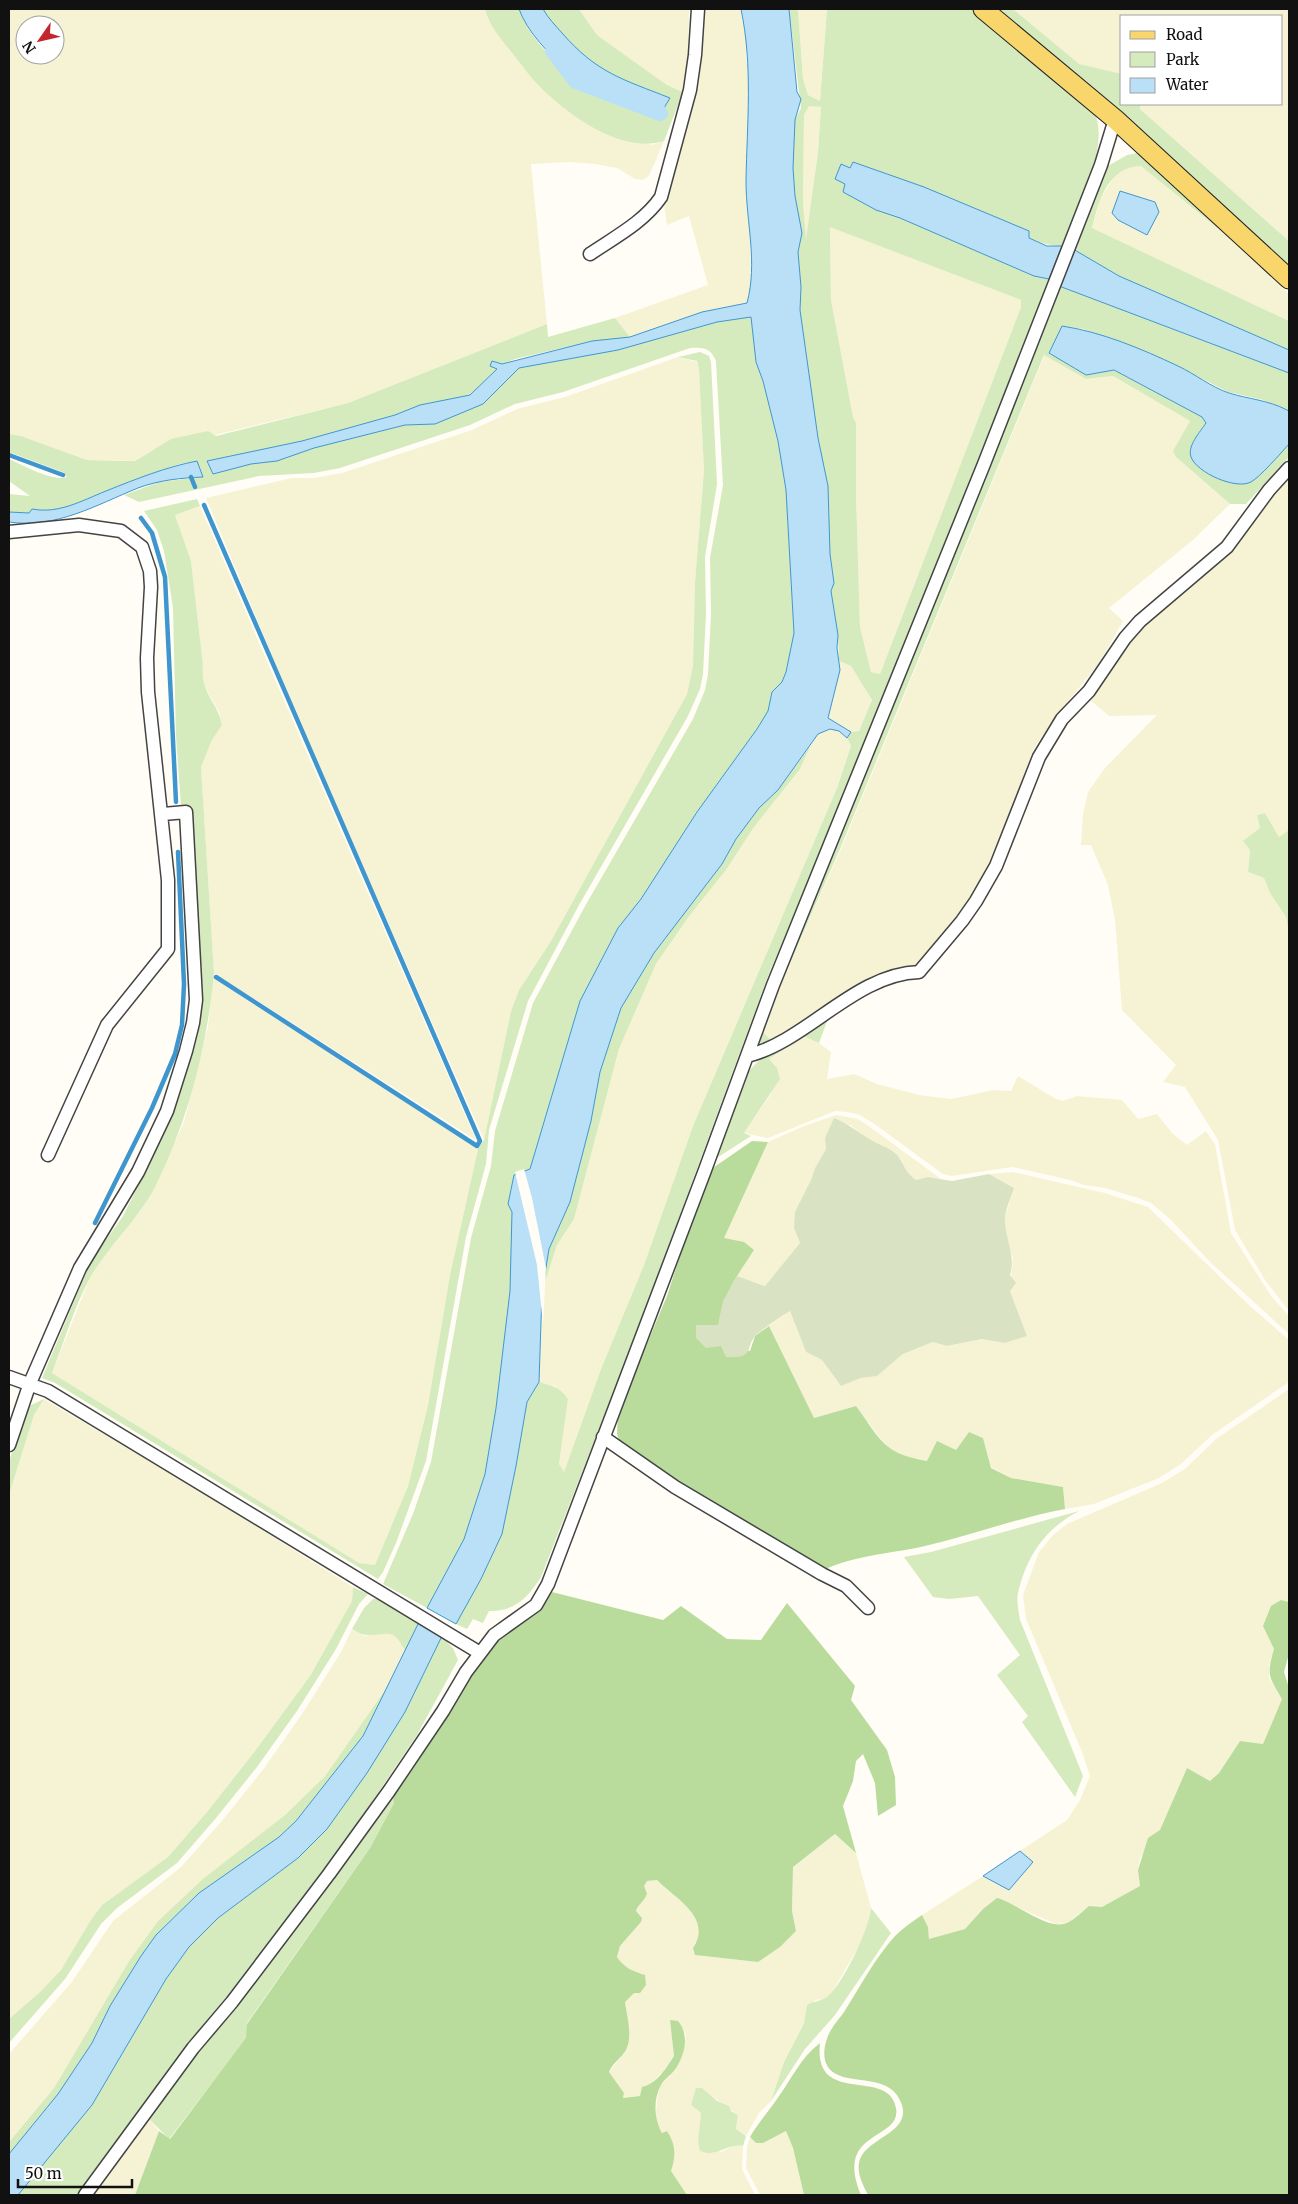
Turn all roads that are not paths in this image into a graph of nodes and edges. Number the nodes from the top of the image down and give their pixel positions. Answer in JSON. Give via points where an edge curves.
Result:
{"nodes":[{"id":1,"x":698,"y":9,"type":"edge"},
{"id":2,"x":983,"y":9,"type":"edge"},
{"id":3,"x":1115,"y":119,"type":"junction"},
{"id":4,"x":590,"y":254,"type":"dead end"},
{"id":5,"x":1289,"y":279,"type":"edge"},
{"id":6,"x":1289,"y":468,"type":"edge"},
{"id":7,"x":9,"y":532,"type":"edge"},
{"id":8,"x":162,"y":814,"type":"junction"},
{"id":9,"x":747,"y":1056,"type":"junction"},
{"id":10,"x":48,"y":1155,"type":"dead end"},
{"id":11,"x":9,"y":1377,"type":"edge"},
{"id":12,"x":30,"y":1383,"type":"junction"},
{"id":13,"x":603,"y":1438,"type":"junction"},
{"id":14,"x":9,"y":1445,"type":"edge"},
{"id":15,"x":868,"y":1608,"type":"dead end"},
{"id":16,"x":480,"y":1653,"type":"junction"},
{"id":17,"x":85,"y":2195,"type":"edge"}],
"edges":[{"from":1,"to":4,"type":"street","via":[[690,90],[661,197],[652,211]]},
{"from":2,"to":3,"type":"main road"},
{"from":3,"to":5,"type":"main road"},
{"from":3,"to":9,"type":"street","via":[[1101,165],[984,464]]},
{"from":6,"to":9,"type":"street","via":[[1227,547],[1124,638],[1089,691],[1062,719],[1040,757],[996,866],[962,921],[919,972],[906,972],[873,985],[782,1042]]},
{"from":7,"to":8,"type":"street","via":[[92,525],[121,531],[142,547],[150,579],[148,692]]},
{"from":8,"to":10,"type":"street","via":[[168,880],[168,949],[107,1025]]},
{"from":8,"to":12,"type":"street","via":[[186,812],[196,1000],[193,1023],[167,1111],[138,1172],[80,1268]]},
{"from":9,"to":13,"type":"street"},
{"from":11,"to":12,"type":"street"},
{"from":12,"to":14,"type":"street"},
{"from":12,"to":16,"type":"street"},
{"from":13,"to":15,"type":"street","via":[[675,1487],[846,1586]]},
{"from":13,"to":16,"type":"street","via":[[548,1584],[536,1605],[494,1635]]},
{"from":16,"to":17,"type":"street","via":[[389,1791],[329,1874],[193,2048]]}]}
